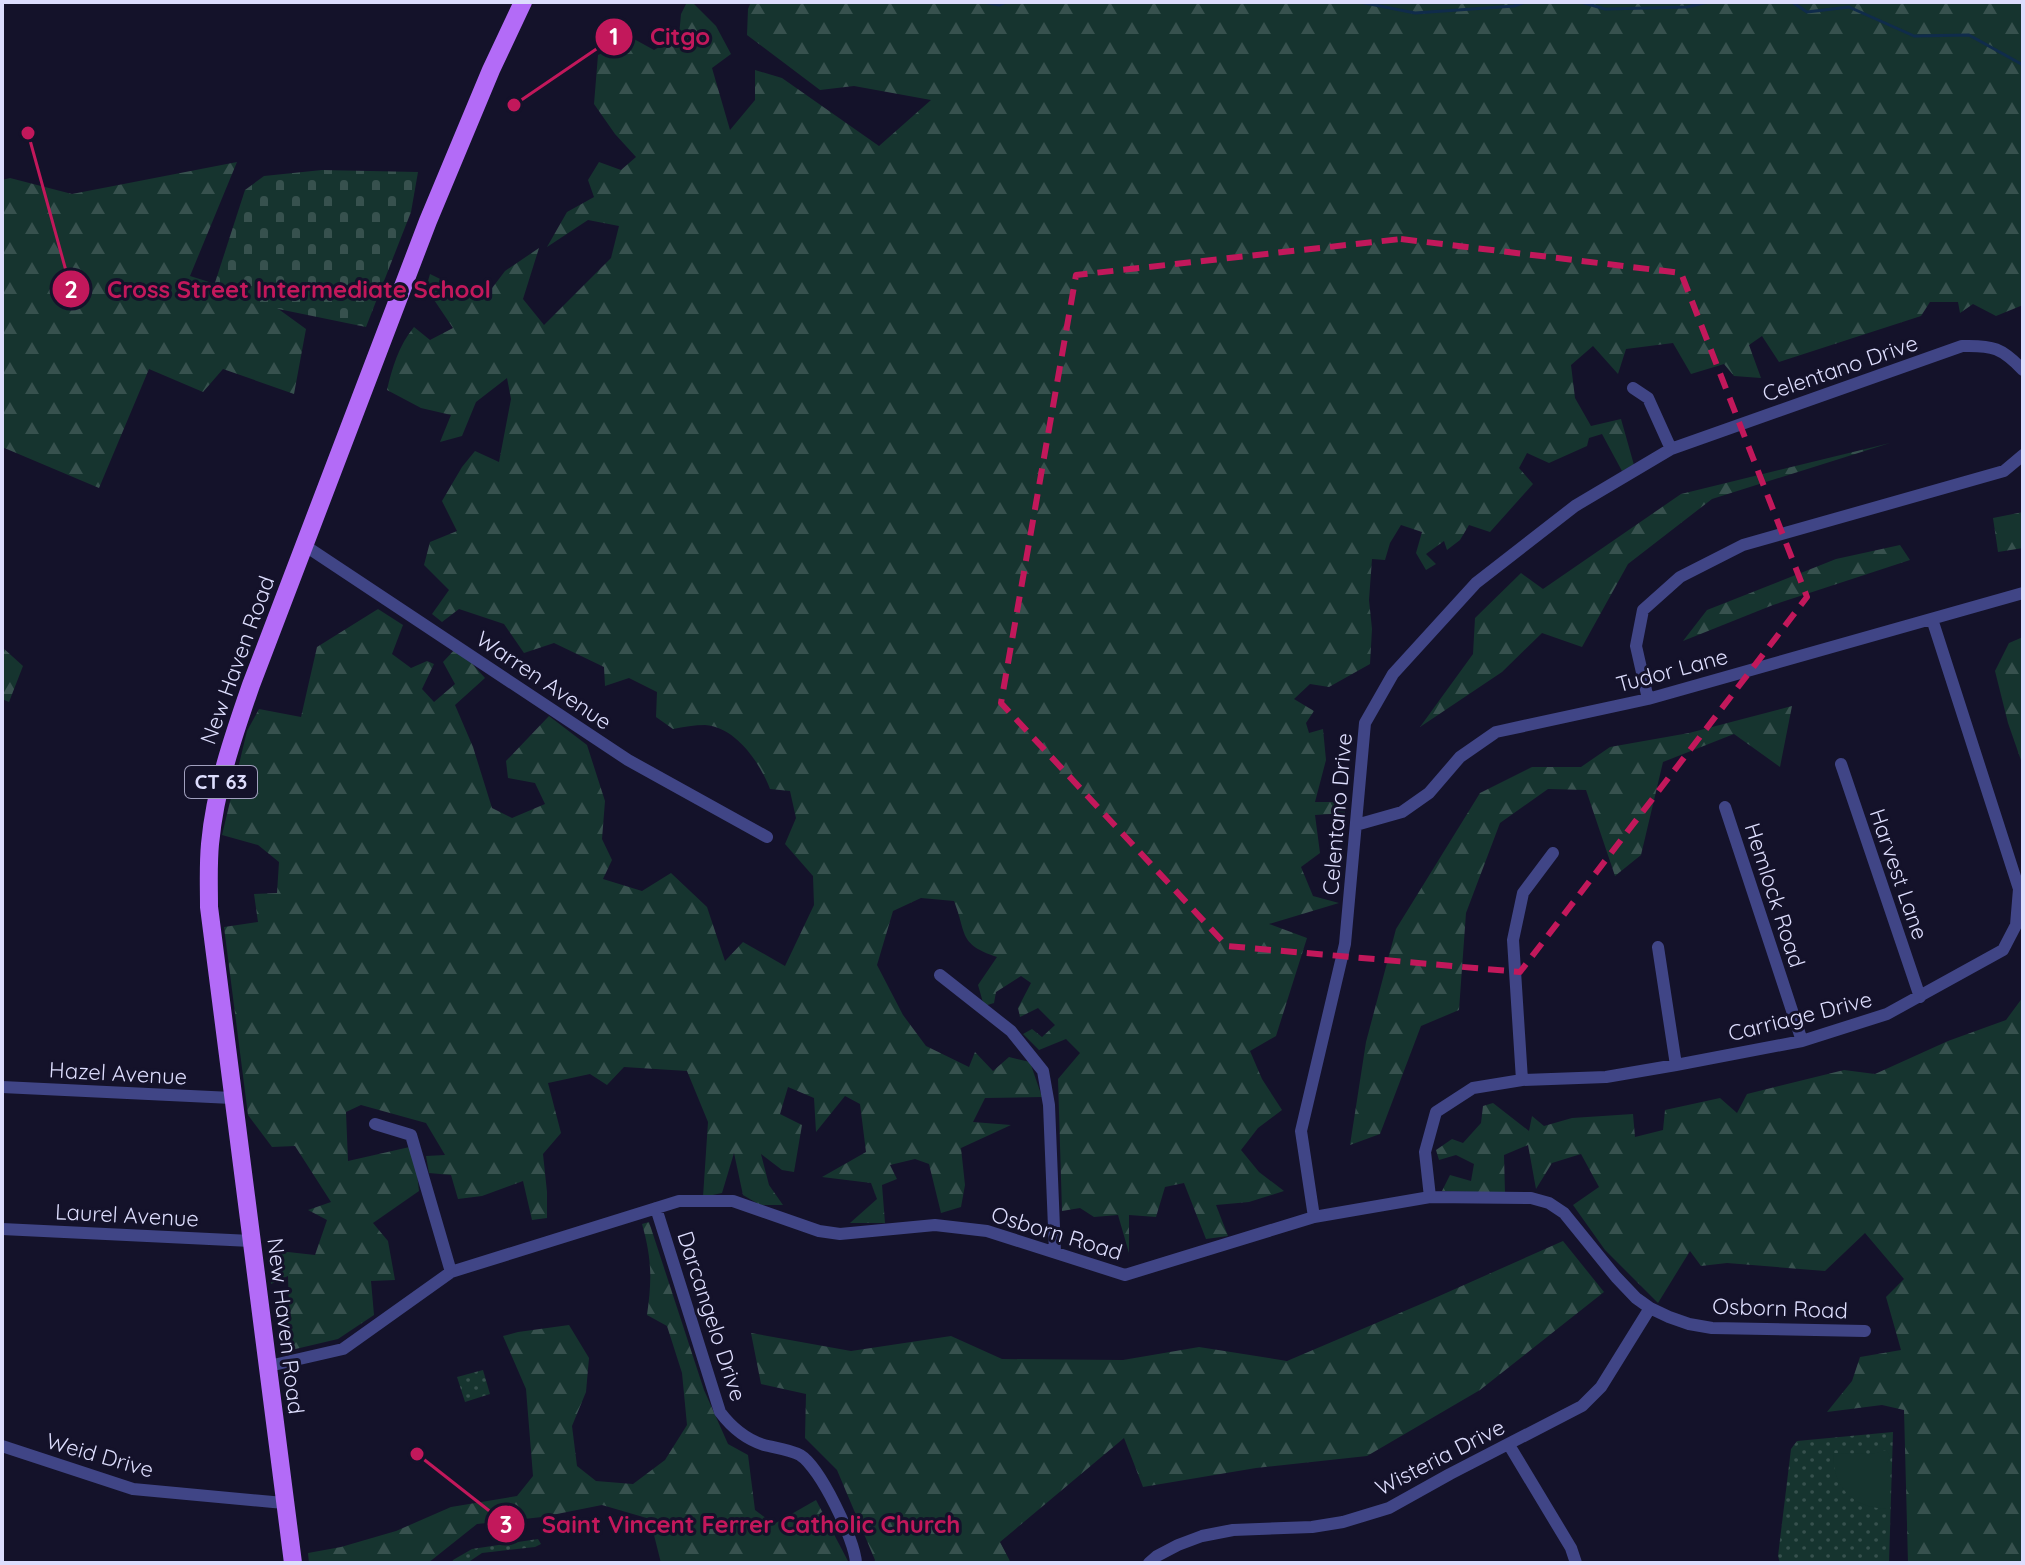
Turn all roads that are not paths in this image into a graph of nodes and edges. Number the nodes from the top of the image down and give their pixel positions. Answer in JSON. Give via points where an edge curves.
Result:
{"nodes":[{"id":1,"x":523,"y":2,"type":"edge"},
{"id":2,"x":2023,"y":370,"type":"edge"},
{"id":3,"x":1633,"y":388,"type":"dead end"},
{"id":4,"x":1671,"y":449,"type":"junction"},
{"id":5,"x":2023,"y":455,"type":"edge"},
{"id":6,"x":304,"y":545,"type":"junction"},
{"id":7,"x":2023,"y":593,"type":"edge"},
{"id":8,"x":1932,"y":619,"type":"junction"},
{"id":9,"x":1648,"y":699,"type":"junction"},
{"id":10,"x":1841,"y":764,"type":"dead end"},
{"id":11,"x":1725,"y":807,"type":"dead end"},
{"id":12,"x":1356,"y":825,"type":"junction"},
{"id":13,"x":767,"y":837,"type":"dead end"},
{"id":14,"x":1553,"y":853,"type":"dead end"},
{"id":15,"x":1658,"y":947,"type":"dead end"},
{"id":16,"x":940,"y":975,"type":"dead end"},
{"id":17,"x":1920,"y":997,"type":"junction"},
{"id":18,"x":1802,"y":1041,"type":"junction"},
{"id":19,"x":1676,"y":1065,"type":"junction"},
{"id":20,"x":1522,"y":1080,"type":"junction"},
{"id":21,"x":2,"y":1087,"type":"edge"},
{"id":22,"x":232,"y":1098,"type":"junction"},
{"id":23,"x":375,"y":1124,"type":"dead end"},
{"id":24,"x":1430,"y":1197,"type":"junction"},
{"id":25,"x":656,"y":1208,"type":"junction"},
{"id":26,"x":1314,"y":1217,"type":"junction"},
{"id":27,"x":2,"y":1229,"type":"edge"},
{"id":28,"x":251,"y":1241,"type":"junction"},
{"id":29,"x":1055,"y":1252,"type":"junction"},
{"id":30,"x":451,"y":1272,"type":"junction"},
{"id":31,"x":1650,"y":1308,"type":"junction"},
{"id":32,"x":1865,"y":1331,"type":"dead end"},
{"id":33,"x":269,"y":1366,"type":"junction"},
{"id":34,"x":1509,"y":1445,"type":"junction"},
{"id":35,"x":2,"y":1446,"type":"edge"},
{"id":36,"x":284,"y":1503,"type":"junction"},
{"id":37,"x":293,"y":1563,"type":"edge"},
{"id":38,"x":856,"y":1563,"type":"edge"},
{"id":39,"x":1149,"y":1563,"type":"edge"},
{"id":40,"x":1576,"y":1563,"type":"edge"}],
"edges":[{"from":1,"to":6,"type":"main road","name":"New Haven Road","number":"CT 63","via":[[428,221]]},
{"from":2,"to":4,"type":"street","name":"Celentano Drive","via":[[2007,354],[1983,345],[1962,346]]},
{"from":3,"to":4,"type":"street","via":[[1648,398]]},
{"from":4,"to":12,"type":"street","name":"Celentano Drive","via":[[1575,506],[1476,583],[1393,674],[1365,723]]},
{"from":5,"to":9,"type":"street","via":[[2004,471],[1743,545],[1680,577],[1643,610],[1636,646]]},
{"from":6,"to":13,"type":"street","name":"Warren Avenue","via":[[628,760]]},
{"from":6,"to":22,"type":"main road","name":"New Haven Road","number":"CT 63","via":[[233,738],[210,843],[209,907]]},
{"from":7,"to":8,"type":"street","name":"Tudor Lane"},
{"from":8,"to":9,"type":"street","name":"Tudor Lane"},
{"from":8,"to":17,"type":"street","name":"Carriage Drive","via":[[2019,889],[2016,925],[2003,950]]},
{"from":9,"to":12,"type":"street","name":"Tudor Lane","via":[[1496,732],[1460,757],[1429,793],[1402,812]]},
{"from":10,"to":17,"type":"street","name":"Harvest Lane"},
{"from":11,"to":18,"type":"street","name":"Hemlock Road"},
{"from":12,"to":26,"type":"street","name":"Celentano Drive","via":[[1345,944],[1301,1131]]},
{"from":14,"to":20,"type":"street","via":[[1523,893],[1513,940]]},
{"from":15,"to":19,"type":"street"},
{"from":16,"to":29,"type":"street","via":[[1011,1031],[1043,1071]]},
{"from":17,"to":18,"type":"street","name":"Carriage Drive","via":[[1887,1014]]},
{"from":18,"to":19,"type":"street","name":"Carriage Drive"},
{"from":19,"to":20,"type":"street","name":"Carriage Drive","via":[[1606,1077]]},
{"from":20,"to":24,"type":"street","name":"Carriage Drive","via":[[1473,1088],[1436,1112],[1425,1152]]},
{"from":21,"to":22,"type":"street","name":"Hazel Avenue"},
{"from":22,"to":28,"type":"main road","name":"New Haven Road","number":"CT 63"},
{"from":23,"to":30,"type":"street","via":[[411,1135]]},
{"from":24,"to":26,"type":"street","name":"Osborn Road"},
{"from":24,"to":31,"type":"street","name":"Osborn Road","via":[[1531,1198],[1549,1203]]},
{"from":25,"to":29,"type":"street","name":"Osborn Road","via":[[679,1201],[733,1201],[819,1231],[840,1234],[935,1225],[987,1231]]},
{"from":25,"to":30,"type":"street","name":"Osborn Road"},
{"from":25,"to":38,"type":"street","name":"Darcangelo Drive","via":[[720,1412],[744,1436],[799,1455],[812,1465],[853,1542]]},
{"from":26,"to":29,"type":"street","name":"Osborn Road","via":[[1125,1275]]},
{"from":27,"to":28,"type":"street","name":"Laurel Avenue"},
{"from":28,"to":33,"type":"main road","name":"New Haven Road","number":"CT 63"},
{"from":30,"to":33,"type":"street","name":"Osborn Road","via":[[343,1349]]},
{"from":31,"to":32,"type":"street","name":"Osborn Road","via":[[1712,1328]]},
{"from":31,"to":34,"type":"street","name":"Wisteria Drive","via":[[1601,1387],[1582,1406]]},
{"from":33,"to":36,"type":"main road","name":"New Haven Road","number":"CT 63"},
{"from":34,"to":39,"type":"street","name":"Wisteria Drive","via":[[1389,1508],[1312,1527],[1202,1536]]},
{"from":34,"to":40,"type":"street"},
{"from":35,"to":36,"type":"street","name":"Weid Drive","via":[[133,1489]]},
{"from":36,"to":37,"type":"main road","name":"New Haven Road","number":"CT 63"}]}
